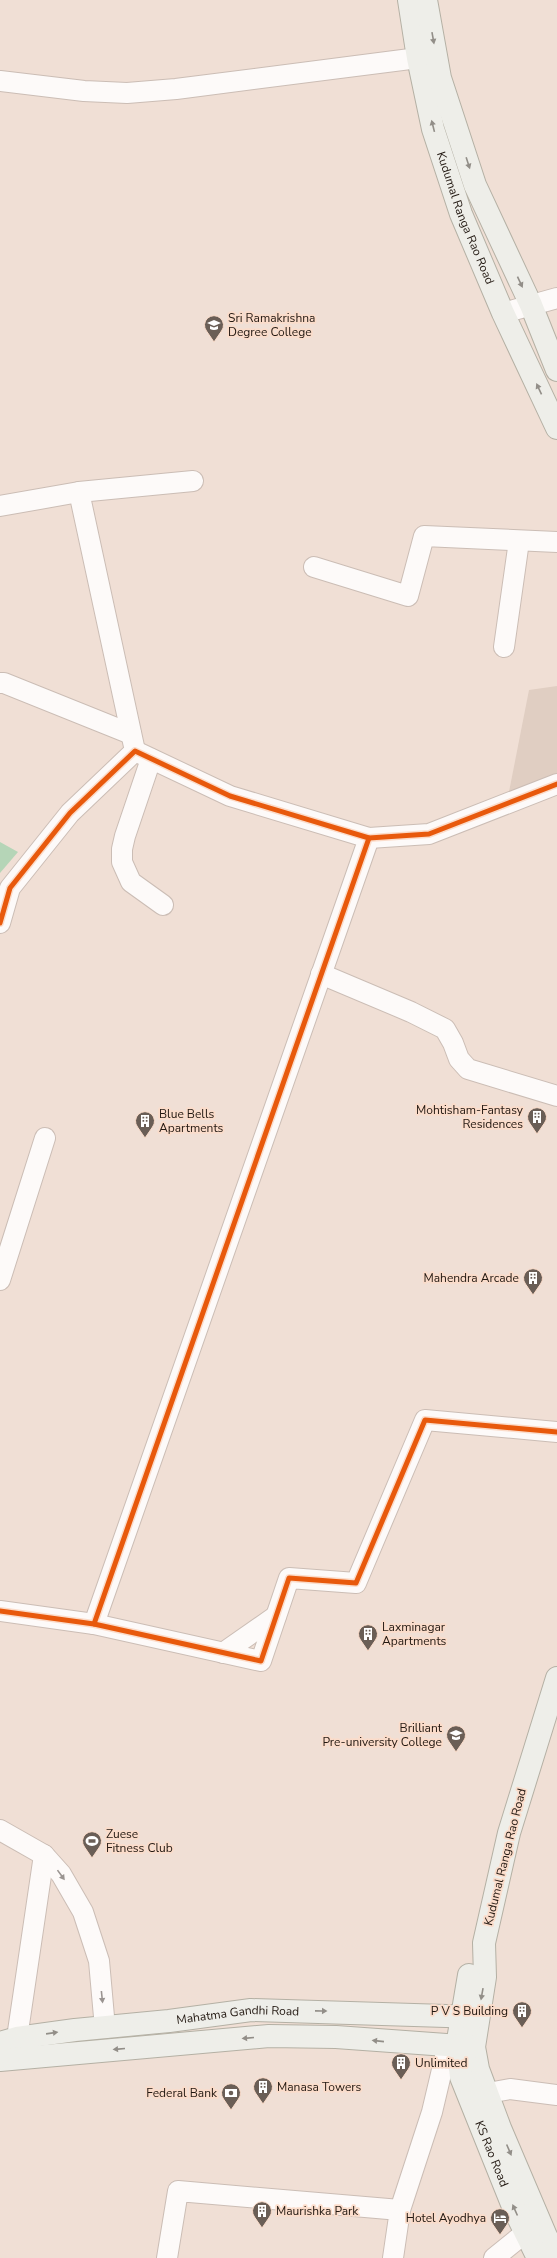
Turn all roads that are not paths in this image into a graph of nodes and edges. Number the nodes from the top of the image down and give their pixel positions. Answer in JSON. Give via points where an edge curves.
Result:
{"nodes":[{"id":1,"x":409,"y":0,"type":"edge"},
{"id":2,"x":426,"y":0,"type":"edge"},
{"id":3,"x":418,"y":58,"type":"junction"},
{"id":4,"x":0,"y":81,"type":"edge"},
{"id":5,"x":557,"y":298,"type":"edge"},
{"id":6,"x":530,"y":305,"type":"junction"},
{"id":7,"x":503,"y":313,"type":"junction"},
{"id":8,"x":557,"y":370,"type":"edge"},
{"id":9,"x":556,"y":426,"type":"edge"},
{"id":10,"x":193,"y":481,"type":"dead end"},
{"id":11,"x":79,"y":492,"type":"junction"},
{"id":12,"x":0,"y":506,"type":"edge"},
{"id":13,"x":519,"y":541,"type":"junction"},
{"id":14,"x":557,"y":542,"type":"edge"},
{"id":15,"x":314,"y":567,"type":"dead end"},
{"id":16,"x":504,"y":647,"type":"dead end"},
{"id":17,"x":0,"y":683,"type":"edge"},
{"id":18,"x":139,"y":748,"type":"junction"},
{"id":19,"x":557,"y":784,"type":"edge"},
{"id":20,"x":369,"y":838,"type":"junction"},
{"id":21,"x":5,"y":893,"type":"edge"},
{"id":22,"x":163,"y":904,"type":"dead end"},
{"id":23,"x":0,"y":923,"type":"edge"},
{"id":24,"x":321,"y":974,"type":"junction"},
{"id":25,"x":557,"y":1096,"type":"edge"},
{"id":26,"x":45,"y":1138,"type":"dead end"},
{"id":27,"x":0,"y":1280,"type":"edge"},
{"id":28,"x":557,"y":1432,"type":"edge"},
{"id":29,"x":0,"y":1611,"type":"edge"},
{"id":30,"x":276,"y":1616,"type":"junction"},
{"id":31,"x":94,"y":1624,"type":"junction"},
{"id":32,"x":223,"y":1653,"type":"junction"},
{"id":33,"x":557,"y":1678,"type":"edge"},
{"id":34,"x":0,"y":1830,"type":"edge"},
{"id":35,"x":44,"y":1855,"type":"junction"},
{"id":36,"x":484,"y":1942,"type":"junction"},
{"id":37,"x":469,"y":1975,"type":"junction"},
{"id":38,"x":432,"y":2016,"type":"junction"},
{"id":39,"x":469,"y":2016,"type":"junction"},
{"id":40,"x":105,"y":2028,"type":"junction"},
{"id":41,"x":9,"y":2041,"type":"edge"},
{"id":42,"x":445,"y":2047,"type":"junction"},
{"id":43,"x":0,"y":2060,"type":"edge"},
{"id":44,"x":488,"y":2093,"type":"junction"},
{"id":45,"x":557,"y":2095,"type":"edge"},
{"id":46,"x":489,"y":2123,"type":"junction"},
{"id":47,"x":400,"y":2210,"type":"junction"},
{"id":48,"x":525,"y":2233,"type":"junction"},
{"id":49,"x":557,"y":2256,"type":"edge"},
{"id":50,"x":167,"y":2258,"type":"edge"},
{"id":51,"x":393,"y":2258,"type":"edge"},
{"id":52,"x":494,"y":2258,"type":"edge"},
{"id":53,"x":538,"y":2258,"type":"edge"}],
"edges":[{"from":1,"to":3,"type":"main road","name":"Kudumal Ranga Rao Road"},
{"from":2,"to":6,"type":"main road","one_way":true,"via":[[440,78],[475,185]]},
{"from":3,"to":4,"type":"street","via":[[127,93],[84,92]]},
{"from":7,"to":3,"type":"main road","name":"Kudumal Ranga Rao Road","one_way":true,"via":[[457,200],[433,129]]},
{"from":5,"to":6,"type":"street"},
{"from":6,"to":7,"type":"street"},
{"from":6,"to":8,"type":"main road"},
{"from":9,"to":7,"type":"main road","name":"Kudumal Ranga Rao Road","one_way":true},
{"from":10,"to":11,"type":"street"},
{"from":11,"to":12,"type":"street"},
{"from":11,"to":18,"type":"street"},
{"from":13,"to":14,"type":"street"},
{"from":13,"to":15,"type":"street","via":[[424,536],[408,596]]},
{"from":13,"to":16,"type":"street"},
{"from":17,"to":18,"type":"street"},
{"from":18,"to":20,"type":"street","via":[[230,796]]},
{"from":18,"to":21,"type":"street","via":[[70,813]]},
{"from":18,"to":22,"type":"street","via":[[122,862],[131,882]]},
{"from":19,"to":20,"type":"street","via":[[429,834]]},
{"from":20,"to":24,"type":"street"},
{"from":21,"to":23,"type":"street"},
{"from":24,"to":25,"type":"street","via":[[445,1029],[458,1059],[468,1069]]},
{"from":24,"to":31,"type":"street"},
{"from":26,"to":27,"type":"street"},
{"from":28,"to":30,"type":"street","via":[[425,1420],[356,1583],[289,1578]]},
{"from":29,"to":31,"type":"street"},
{"from":30,"to":32,"type":"street"},
{"from":30,"to":32,"type":"street","via":[[261,1662]]},
{"from":31,"to":32,"type":"street"},
{"from":33,"to":36,"type":"main road","name":"Kudumal Ranga Rao Road","via":[[509,1834]]},
{"from":34,"to":35,"type":"street"},
{"from":35,"to":40,"type":"street","one_way":true,"via":[[62,1874],[83,1912],[99,1962]]},
{"from":35,"to":41,"type":"street"},
{"from":36,"to":37,"type":"main road"},
{"from":36,"to":39,"type":"main road","name":"Kudumal Ranga Rao Road","one_way":true,"via":[[485,1977]]},
{"from":37,"to":38,"type":"main road","via":[[458,1996]]},
{"from":37,"to":39,"type":"main road"},
{"from":38,"to":39,"type":"main road","name":"Mahatma Gandhi Road"},
{"from":40,"to":38,"type":"main road","name":"Mahatma Gandhi Road","one_way":true,"via":[[251,2010]]},
{"from":39,"to":42,"type":"main road","name":"KS Rao Road"},
{"from":41,"to":40,"type":"main road","name":"Mahatma Gandhi Road","one_way":true},
{"from":42,"to":43,"type":"main road","name":"Mahatma Gandhi Road","one_way":true,"via":[[336,2037],[269,2036]]},
{"from":42,"to":44,"type":"main road","name":"KS Rao Road","via":[[478,2069]]},
{"from":42,"to":46,"type":"main road","name":"KS Rao Road"},
{"from":42,"to":47,"type":"street","via":[[432,2112]]},
{"from":44,"to":45,"type":"street","via":[[510,2089]]},
{"from":44,"to":46,"type":"main road","name":"KS Rao Road"},
{"from":48,"to":46,"type":"main road","name":"KS Rao Road","one_way":true},
{"from":46,"to":49,"type":"main road","name":"KS Rao Road","one_way":true},
{"from":47,"to":50,"type":"street","via":[[178,2191]]},
{"from":47,"to":51,"type":"street"},
{"from":48,"to":52,"type":"street"},
{"from":48,"to":53,"type":"main road","name":"KS Rao Road"}]}
